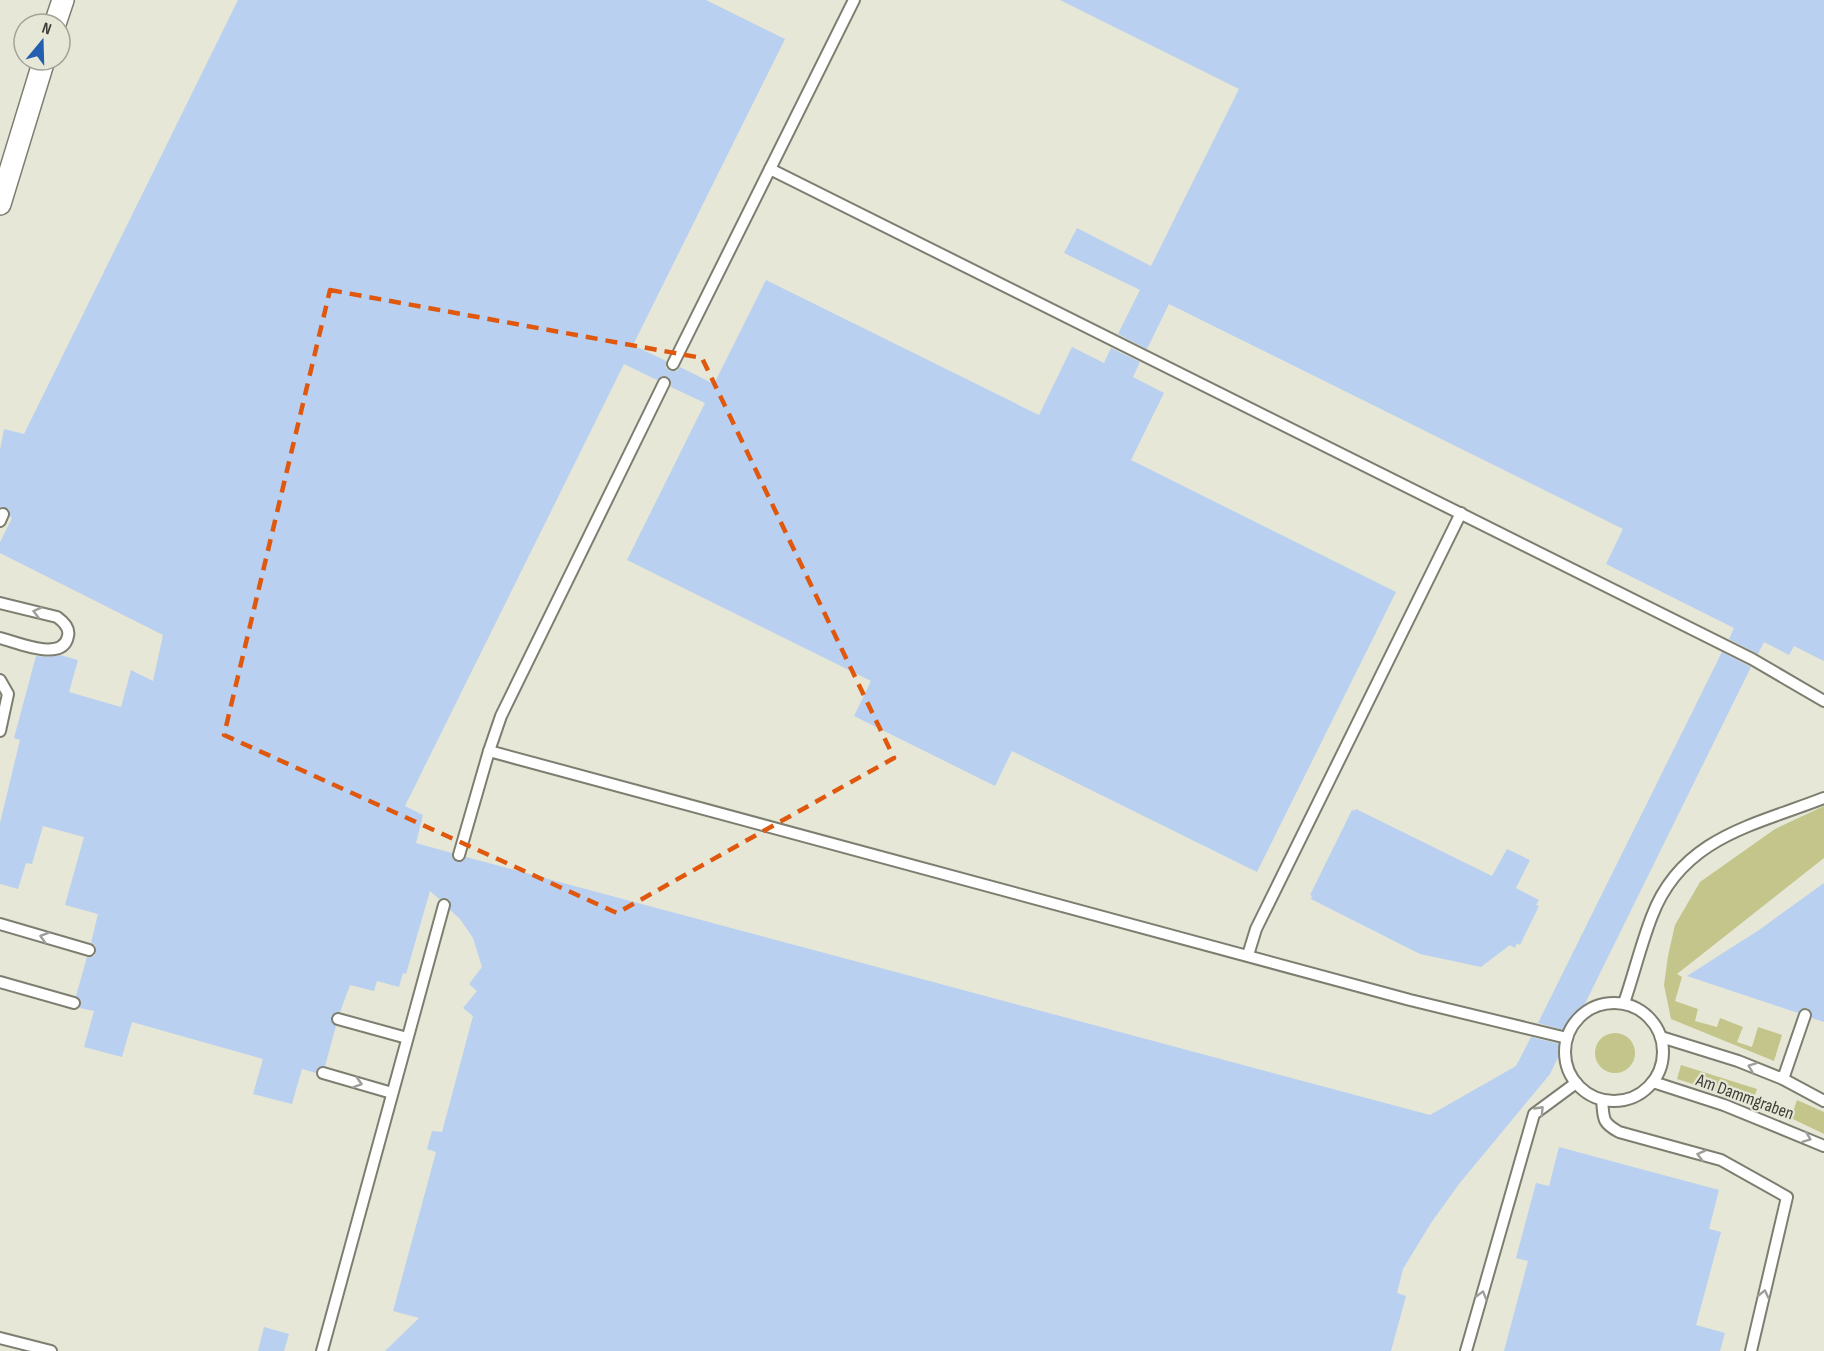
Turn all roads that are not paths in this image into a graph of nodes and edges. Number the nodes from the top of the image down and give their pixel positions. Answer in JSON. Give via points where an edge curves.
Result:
{"nodes":[{"id":1,"x":854,"y":0,"type":"edge"},
{"id":2,"x":40,"y":72,"type":"edge"},
{"id":3,"x":770,"y":169,"type":"junction"},
{"id":4,"x":0,"y":204,"type":"edge"},
{"id":5,"x":673,"y":364,"type":"dead end"},
{"id":6,"x":664,"y":383,"type":"dead end"},
{"id":7,"x":1461,"y":513,"type":"junction"},
{"id":8,"x":0,"y":603,"type":"edge"},
{"id":9,"x":0,"y":638,"type":"edge"},
{"id":10,"x":0,"y":680,"type":"edge"},
{"id":11,"x":1824,"y":701,"type":"edge"},
{"id":12,"x":0,"y":731,"type":"edge"},
{"id":13,"x":489,"y":751,"type":"junction"},
{"id":14,"x":1824,"y":798,"type":"edge"},
{"id":15,"x":459,"y":855,"type":"dead end"},
{"id":16,"x":444,"y":905,"type":"dead end"},
{"id":17,"x":0,"y":924,"type":"edge"},
{"id":18,"x":89,"y":950,"type":"dead end"},
{"id":19,"x":1248,"y":956,"type":"junction"},
{"id":20,"x":0,"y":982,"type":"edge"},
{"id":21,"x":74,"y":1003,"type":"dead end"},
{"id":22,"x":1624,"y":1003,"type":"junction"},
{"id":23,"x":1805,"y":1016,"type":"dead end"},
{"id":24,"x":338,"y":1019,"type":"dead end"},
{"id":25,"x":1661,"y":1037,"type":"junction"},
{"id":26,"x":407,"y":1038,"type":"junction"},
{"id":27,"x":1566,"y":1038,"type":"junction"},
{"id":28,"x":323,"y":1073,"type":"dead end"},
{"id":29,"x":1783,"y":1079,"type":"junction"},
{"id":30,"x":1653,"y":1082,"type":"junction"},
{"id":31,"x":1576,"y":1083,"type":"junction"},
{"id":32,"x":392,"y":1093,"type":"junction"},
{"id":33,"x":1602,"y":1100,"type":"junction"},
{"id":34,"x":1824,"y":1101,"type":"edge"},
{"id":35,"x":1824,"y":1146,"type":"edge"},
{"id":36,"x":0,"y":1338,"type":"edge"},
{"id":37,"x":51,"y":1351,"type":"edge"},
{"id":38,"x":322,"y":1351,"type":"edge"},
{"id":39,"x":1466,"y":1351,"type":"edge"},
{"id":40,"x":1751,"y":1351,"type":"edge"}],
"edges":[{"from":1,"to":3,"type":"lane"},
{"from":2,"to":4,"type":"street"},
{"from":3,"to":5,"type":"lane"},
{"from":3,"to":7,"type":"lane"},
{"from":6,"to":13,"type":"lane","via":[[501,716]]},
{"from":7,"to":11,"type":"lane","via":[[1752,659]]},
{"from":7,"to":19,"type":"lane","via":[[1256,928]]},
{"from":9,"to":8,"type":"lane","one_way":true,"via":[[54,651],[68,640],[69,633],[57,617]]},
{"from":10,"to":12,"type":"lane","via":[[8,694]]},
{"from":13,"to":15,"type":"lane"},
{"from":13,"to":19,"type":"lane"},
{"from":14,"to":22,"type":"lane","via":[[1725,835],[1700,850],[1680,870],[1652,915]]},
{"from":16,"to":26,"type":"lane"},
{"from":18,"to":17,"type":"lane","one_way":true},
{"from":19,"to":27,"type":"lane"},
{"from":20,"to":21,"type":"lane"},
{"from":22,"to":25,"type":"lane","via":[[1647,1015]]},
{"from":22,"to":27,"type":"lane","via":[[1609,1002],[1582,1013]]},
{"from":23,"to":29,"type":"lane"},
{"from":24,"to":26,"type":"lane"},
{"from":29,"to":25,"type":"lane","name":"Am Dammgraben","one_way":true},
{"from":25,"to":30,"type":"lane","via":[[1664,1053]]},
{"from":26,"to":32,"type":"lane"},
{"from":27,"to":31,"type":"lane","via":[[1568,1069]]},
{"from":28,"to":32,"type":"lane","one_way":true},
{"from":29,"to":34,"type":"lane","name":"Am Dammgraben"},
{"from":30,"to":33,"type":"lane","via":[[1630,1098]]},
{"from":30,"to":35,"type":"lane","name":"Am Dammgraben","one_way":true,"via":[[1724,1105]]},
{"from":31,"to":33,"type":"lane"},
{"from":39,"to":31,"type":"lane","one_way":true,"via":[[1534,1114]]},
{"from":32,"to":38,"type":"lane"},
{"from":40,"to":33,"type":"lane","one_way":true,"via":[[1787,1197],[1721,1161],[1619,1132],[1603,1119]]},
{"from":36,"to":37,"type":"lane"}]}
